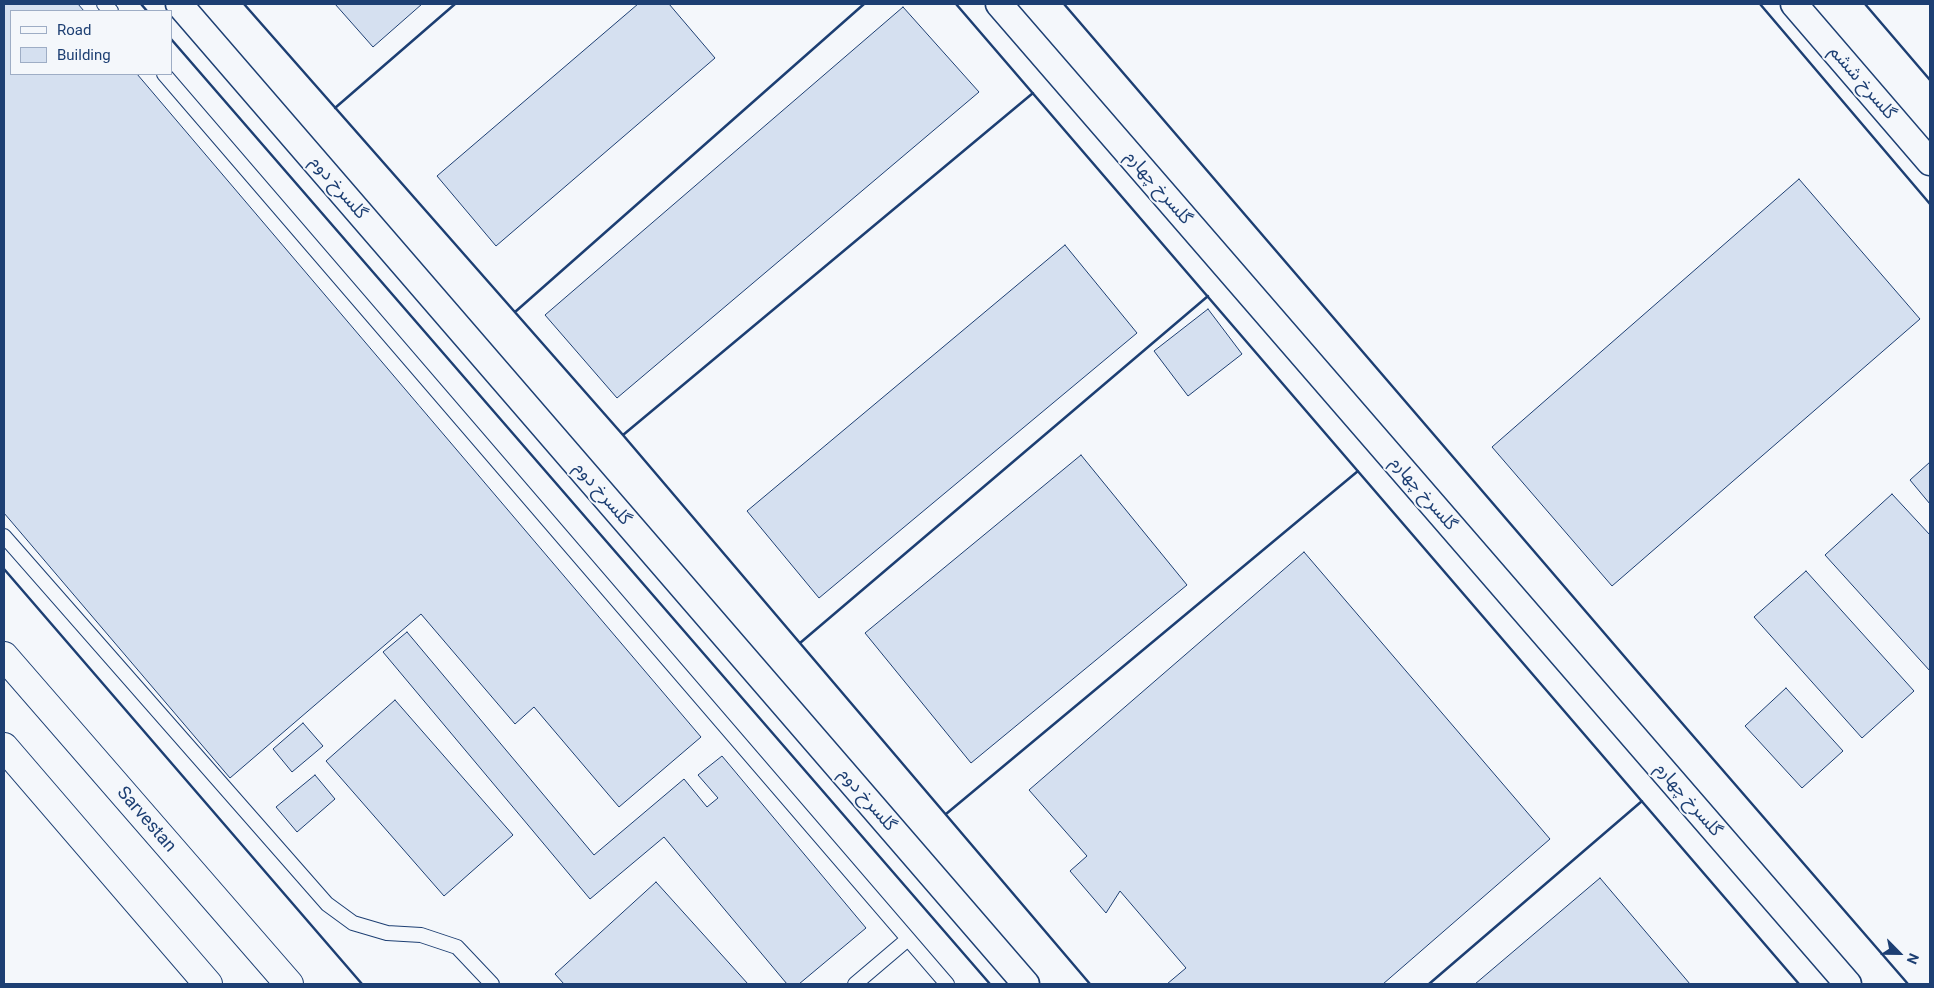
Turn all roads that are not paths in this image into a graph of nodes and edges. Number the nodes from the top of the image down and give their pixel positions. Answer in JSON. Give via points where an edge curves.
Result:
{"nodes":[{"id":1,"x":179,"y":4,"type":"edge"},
{"id":2,"x":999,"y":4,"type":"edge"},
{"id":3,"x":1794,"y":4,"type":"edge"},
{"id":4,"x":165,"y":75,"type":"edge"},
{"id":5,"x":1930,"y":162,"type":"edge"},
{"id":6,"x":4,"y":536,"type":"edge"},
{"id":7,"x":4,"y":656,"type":"edge"},
{"id":8,"x":4,"y":747,"type":"edge"},
{"id":9,"x":908,"y":939,"type":"junction"},
{"id":10,"x":208,"y":984,"type":"edge"},
{"id":11,"x":289,"y":984,"type":"edge"},
{"id":12,"x":492,"y":984,"type":"edge"},
{"id":13,"x":855,"y":984,"type":"edge"},
{"id":14,"x":947,"y":984,"type":"edge"},
{"id":15,"x":1026,"y":984,"type":"edge"},
{"id":16,"x":1848,"y":984,"type":"edge"}],
"edges":[{"from":1,"to":15,"type":"street","name":"گلسرخ دوم"},
{"from":2,"to":16,"type":"street","name":"گلسرخ چهارم"},
{"from":3,"to":5,"type":"street","name":"گلسرخ ششم"},
{"from":4,"to":9,"type":"lane"},
{"from":6,"to":12,"type":"lane","via":[[327,904],[353,923],[387,933],[421,935],[457,947]]},
{"from":7,"to":11,"type":"street","name":"Sarvestan"},
{"from":8,"to":10,"type":"street"},
{"from":9,"to":13,"type":"lane"},
{"from":9,"to":14,"type":"lane"}]}
